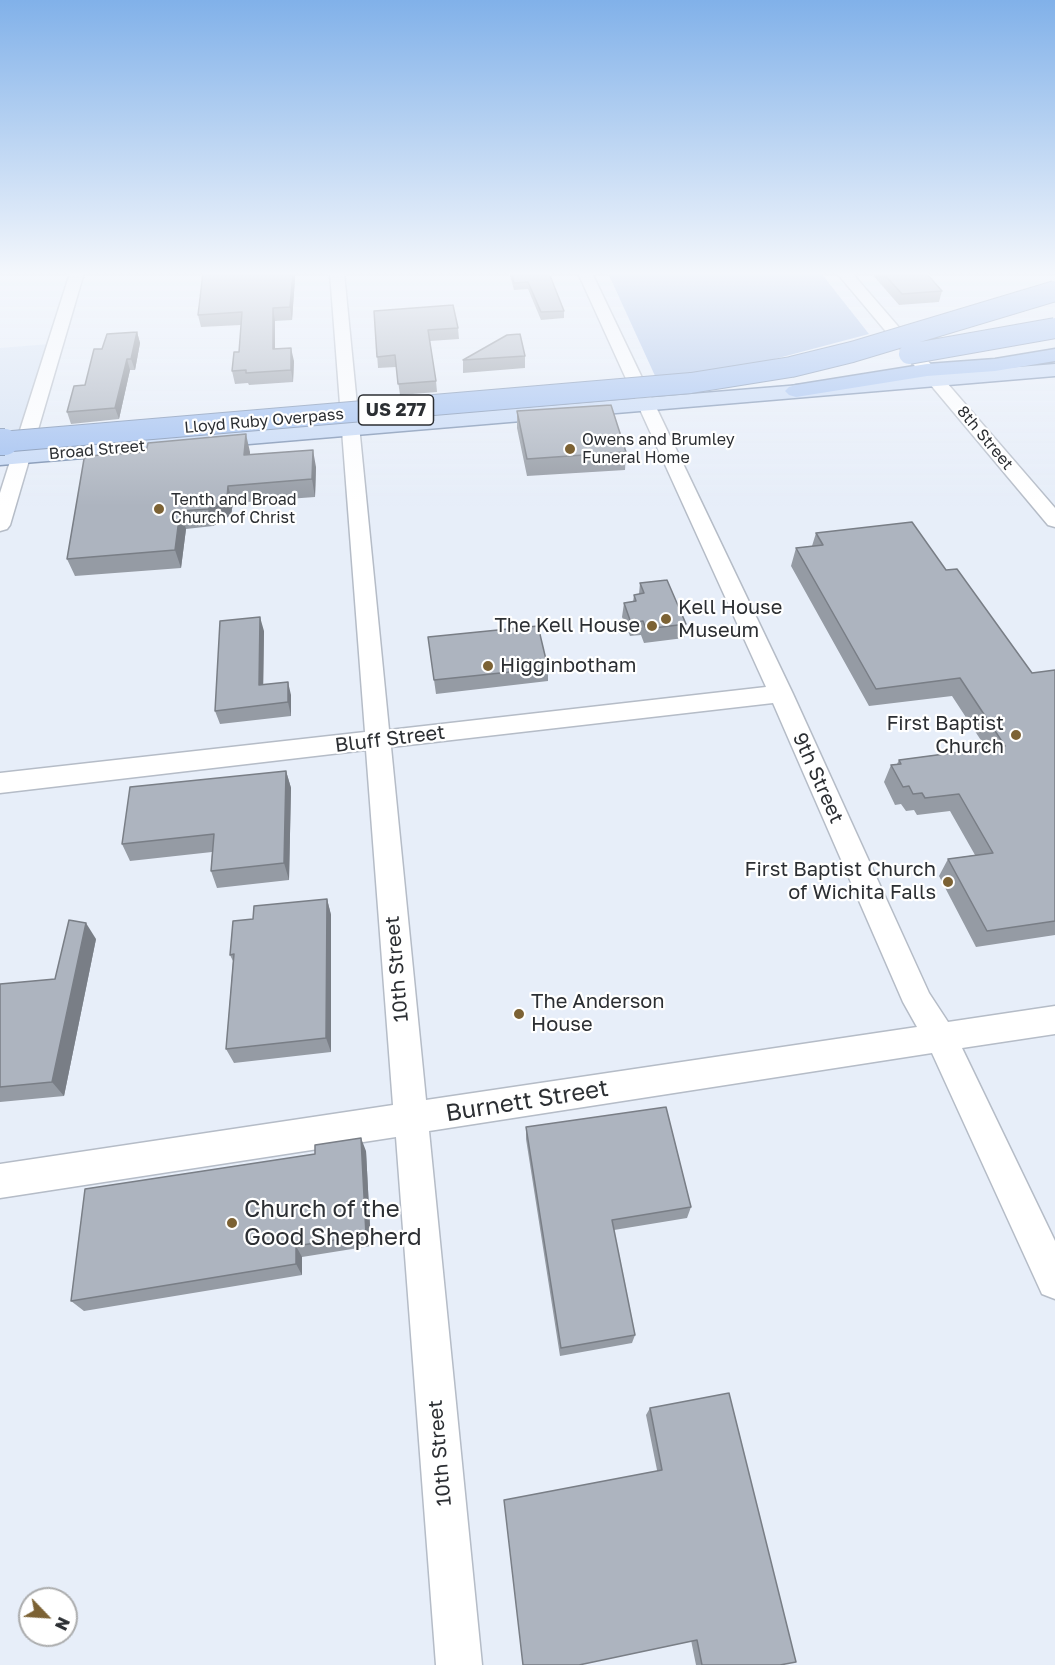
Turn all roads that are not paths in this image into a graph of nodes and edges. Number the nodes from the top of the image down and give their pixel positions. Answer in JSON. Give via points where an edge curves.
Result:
{"nodes":[{"id":1,"x":54,"y":351,"type":"edge"},
{"id":2,"x":345,"y":351,"type":"edge"},
{"id":3,"x":621,"y":351,"type":"edge"},
{"id":4,"x":856,"y":351,"type":"edge"},
{"id":5,"x":910,"y":351,"type":"edge"},
{"id":6,"x":933,"y":351,"type":"edge"},
{"id":7,"x":1055,"y":355,"type":"edge"},
{"id":8,"x":791,"y":367,"type":"junction"},
{"id":9,"x":1055,"y":369,"type":"edge"},
{"id":10,"x":930,"y":374,"type":"junction"},
{"id":11,"x":645,"y":403,"type":"junction"},
{"id":12,"x":352,"y":428,"type":"junction"},
{"id":13,"x":0,"y":442,"type":"edge"},
{"id":14,"x":22,"y":456,"type":"junction"},
{"id":15,"x":0,"y":458,"type":"edge"},
{"id":16,"x":1055,"y":521,"type":"edge"},
{"id":17,"x":0,"y":525,"type":"edge"},
{"id":18,"x":781,"y":693,"type":"junction"},
{"id":19,"x":376,"y":740,"type":"junction"},
{"id":20,"x":0,"y":783,"type":"edge"},
{"id":21,"x":1055,"y":1020,"type":"edge"},
{"id":22,"x":941,"y":1038,"type":"junction"},
{"id":23,"x":410,"y":1119,"type":"junction"},
{"id":24,"x":0,"y":1181,"type":"edge"},
{"id":25,"x":1055,"y":1281,"type":"edge"},
{"id":26,"x":459,"y":1665,"type":"edge"}],
"edges":[{"from":1,"to":14,"type":"street"},
{"from":2,"to":12,"type":"street","name":"10th Street"},
{"from":3,"to":11,"type":"street","name":"9th Street"},
{"from":4,"to":8,"type":"highway","name":"Lloyd Ruby Overpass","number":"US 277","bridge":true},
{"from":5,"to":10,"type":"street","name":"8th Street"},
{"from":6,"to":8,"type":"highway","bridge":true},
{"from":7,"to":10,"type":"highway"},
{"from":8,"to":13,"type":"highway","name":"Lloyd Ruby Overpass","number":"US 277","bridge":true,"via":[[607,392]]},
{"from":9,"to":10,"type":"main road","name":"Broad Street"},
{"from":10,"to":11,"type":"main road","name":"Broad Street","via":[[796,391]]},
{"from":10,"to":16,"type":"street","name":"8th Street"},
{"from":11,"to":12,"type":"main road","name":"Broad Street"},
{"from":11,"to":18,"type":"street","name":"9th Street"},
{"from":12,"to":14,"type":"main road","name":"Broad Street"},
{"from":12,"to":19,"type":"street","name":"10th Street"},
{"from":14,"to":15,"type":"main road","name":"Broad Street"},
{"from":14,"to":17,"type":"street"},
{"from":18,"to":19,"type":"street","name":"Bluff Street"},
{"from":18,"to":22,"type":"street","name":"9th Street","via":[[918,1002]]},
{"from":19,"to":20,"type":"street","name":"Bluff Street"},
{"from":19,"to":23,"type":"street","name":"10th Street"},
{"from":21,"to":22,"type":"street","name":"Burnett Street"},
{"from":22,"to":23,"type":"street","name":"Burnett Street"},
{"from":22,"to":25,"type":"street","name":"9th Street"},
{"from":23,"to":24,"type":"street","name":"Burnett Street"},
{"from":23,"to":26,"type":"street","name":"10th Street"}]}
